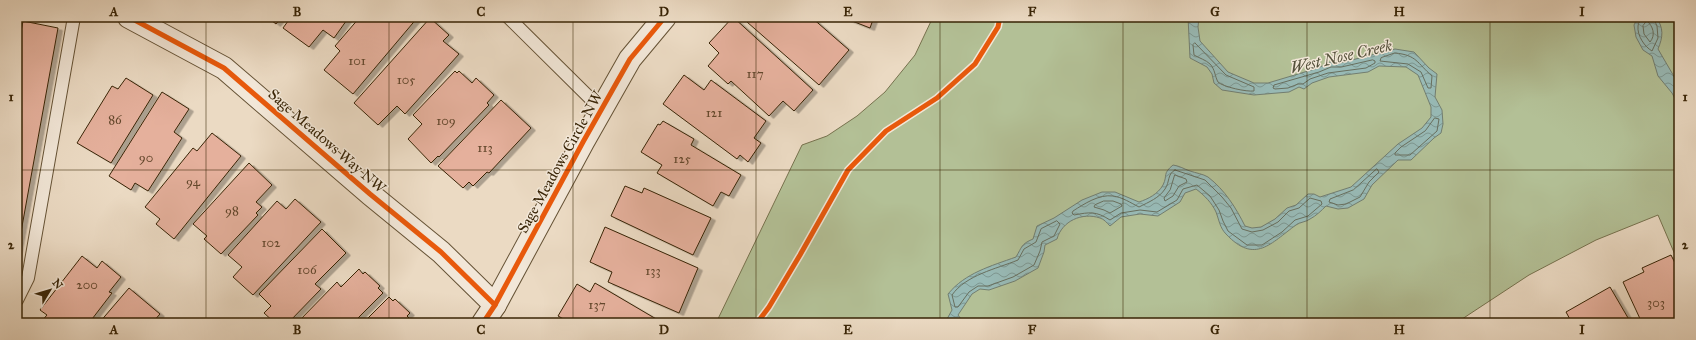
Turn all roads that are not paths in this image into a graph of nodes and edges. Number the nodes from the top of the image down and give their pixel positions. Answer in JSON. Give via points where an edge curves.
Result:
{"nodes":[{"id":1,"x":74,"y":17,"type":"edge"},
{"id":2,"x":129,"y":17,"type":"edge"},
{"id":3,"x":508,"y":17,"type":"edge"},
{"id":4,"x":665,"y":17,"type":"edge"},
{"id":5,"x":602,"y":110,"type":"junction"},
{"id":6,"x":17,"y":300,"type":"edge"},
{"id":7,"x":495,"y":305,"type":"junction"},
{"id":8,"x":483,"y":323,"type":"edge"}],
"edges":[{"from":1,"to":6,"type":"lane","via":[[28,278]]},
{"from":2,"to":7,"type":"street","name":"Sage Meadows Way NW","via":[[224,68],[441,252]]},
{"from":3,"to":5,"type":"lane"},
{"from":4,"to":5,"type":"street","name":"Sage Meadows Circle NW","via":[[630,59]]},
{"from":5,"to":7,"type":"street","name":"Sage Meadows Circle NW"},
{"from":7,"to":8,"type":"street","name":"Sage Meadows Circle NW"}]}
